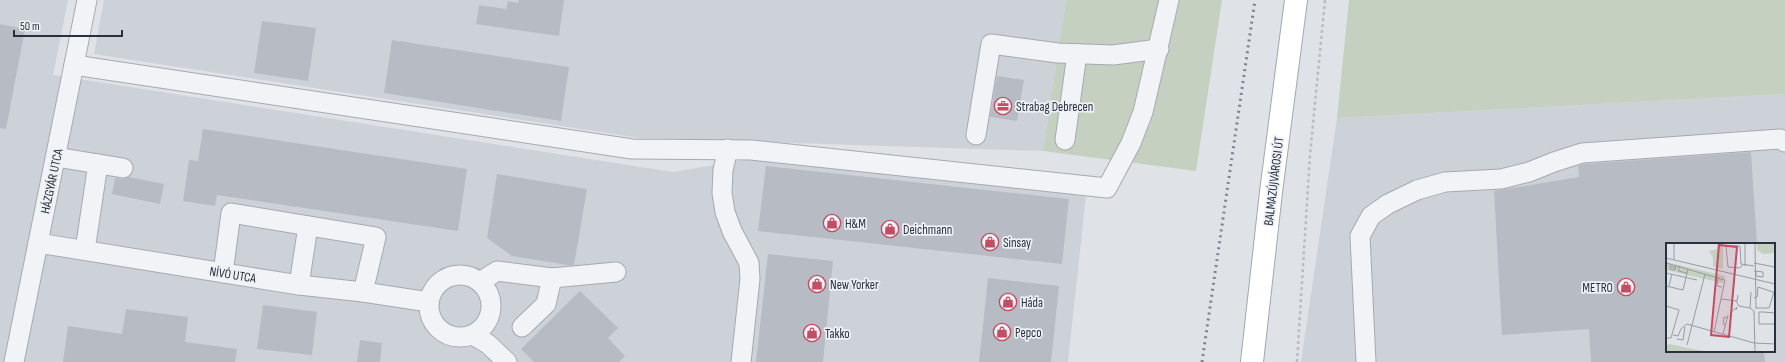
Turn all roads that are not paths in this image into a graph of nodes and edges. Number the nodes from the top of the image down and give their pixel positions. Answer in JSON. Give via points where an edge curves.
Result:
{"nodes":[{"id":1,"x":86,"y":0,"type":"edge"},
{"id":2,"x":1169,"y":0,"type":"edge"},
{"id":3,"x":1296,"y":0,"type":"edge"},
{"id":4,"x":1159,"y":49,"type":"junction"},
{"id":5,"x":1077,"y":54,"type":"junction"},
{"id":6,"x":74,"y":65,"type":"junction"},
{"id":7,"x":976,"y":135,"type":"dead end"},
{"id":8,"x":1065,"y":140,"type":"dead end"},
{"id":9,"x":1785,"y":142,"type":"edge"},
{"id":10,"x":728,"y":149,"type":"junction"},
{"id":11,"x":56,"y":156,"type":"junction"},
{"id":12,"x":98,"y":164,"type":"junction"},
{"id":13,"x":123,"y":168,"type":"dead end"},
{"id":14,"x":308,"y":226,"type":"junction"},
{"id":15,"x":38,"y":243,"type":"junction"},
{"id":16,"x":85,"y":250,"type":"junction"},
{"id":17,"x":616,"y":272,"type":"dead end"},
{"id":18,"x":223,"y":273,"type":"junction"},
{"id":19,"x":552,"y":278,"type":"junction"},
{"id":20,"x":480,"y":282,"type":"junction"},
{"id":21,"x":299,"y":285,"type":"junction"},
{"id":22,"x":363,"y":292,"type":"junction"},
{"id":23,"x":429,"y":302,"type":"junction"},
{"id":24,"x":522,"y":327,"type":"dead end"},
{"id":25,"x":473,"y":335,"type":"junction"},
{"id":26,"x":1364,"y":336,"type":"junction"},
{"id":27,"x":14,"y":362,"type":"edge"},
{"id":28,"x":507,"y":362,"type":"edge"},
{"id":29,"x":741,"y":362,"type":"edge"},
{"id":30,"x":1252,"y":362,"type":"edge"},
{"id":31,"x":1354,"y":362,"type":"edge"},
{"id":32,"x":1366,"y":362,"type":"edge"}],
"edges":[{"from":1,"to":6,"type":"street","name":"HÁZGYÁR UTCA"},
{"from":2,"to":4,"type":"street"},
{"from":3,"to":30,"type":"main road","name":"BALMAZÚJVÁROSI ÚT"},
{"from":4,"to":5,"type":"street","via":[[1113,55]]},
{"from":4,"to":10,"type":"street","via":[[1143,112],[1131,143],[1107,188]]},
{"from":5,"to":7,"type":"street","via":[[991,44]]},
{"from":5,"to":8,"type":"street"},
{"from":6,"to":10,"type":"street","via":[[632,149]]},
{"from":6,"to":11,"type":"street","name":"HÁZGYÁR UTCA"},
{"from":9,"to":26,"type":"street","via":[[1780,139],[1582,153],[1529,172],[1501,178],[1445,182],[1416,190],[1371,216],[1360,236]]},
{"from":10,"to":29,"type":"street","via":[[722,186],[725,212],[749,263],[750,279]]},
{"from":11,"to":12,"type":"street"},
{"from":11,"to":15,"type":"street","name":"HÁZGYÁR UTCA"},
{"from":12,"to":13,"type":"street"},
{"from":12,"to":16,"type":"street"},
{"from":14,"to":18,"type":"street","via":[[232,214]]},
{"from":14,"to":21,"type":"street"},
{"from":14,"to":22,"type":"street","via":[[376,237]]},
{"from":15,"to":16,"type":"street","name":"NÍVÓ UTCA"},
{"from":15,"to":27,"type":"street","name":"HÁZGYÁR UTCA"},
{"from":16,"to":18,"type":"street","name":"NÍVÓ UTCA"},
{"from":17,"to":19,"type":"street"},
{"from":18,"to":21,"type":"street","name":"NÍVÓ UTCA"},
{"from":19,"to":20,"type":"street","via":[[497,271]]},
{"from":19,"to":24,"type":"street","via":[[546,304]]},
{"from":20,"to":23,"type":"street","via":[[468,276],[444,279],[437,285]]},
{"from":20,"to":25,"type":"street","via":[[489,295],[491,311],[482,329]]},
{"from":21,"to":22,"type":"street","name":"NÍVÓ UTCA"},
{"from":22,"to":23,"type":"street","name":"NÍVÓ UTCA"},
{"from":23,"to":25,"type":"street","via":[[429,312],[438,329],[454,338]]},
{"from":25,"to":28,"type":"street","via":[[488,344]]},
{"from":26,"to":31,"type":"street","via":[[1361,350]]},
{"from":26,"to":32,"type":"street"}]}
